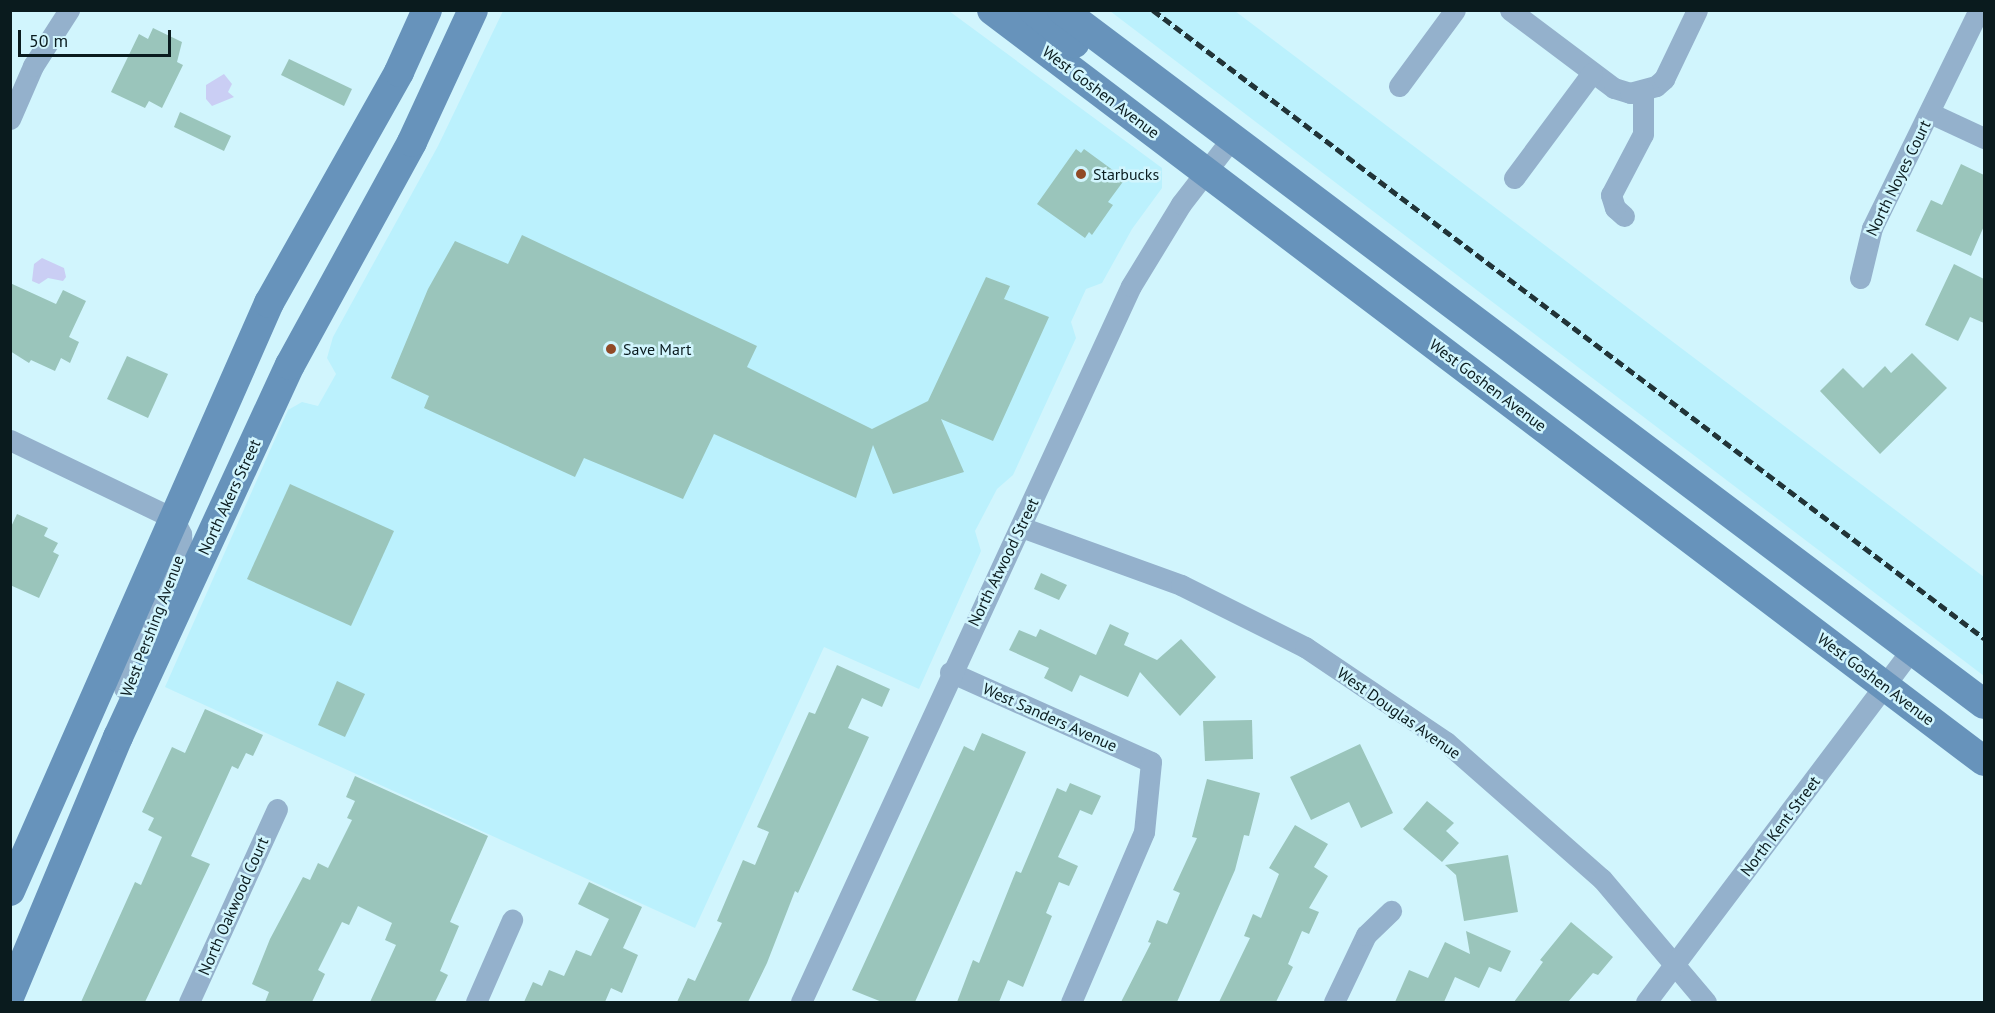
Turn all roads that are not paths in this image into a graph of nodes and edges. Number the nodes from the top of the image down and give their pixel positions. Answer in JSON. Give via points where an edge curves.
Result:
{"nodes":[{"id":1,"x":69,"y":10,"type":"edge"},
{"id":2,"x":427,"y":10,"type":"edge"},
{"id":3,"x":473,"y":10,"type":"edge"},
{"id":4,"x":992,"y":10,"type":"edge"},
{"id":5,"x":1033,"y":10,"type":"edge"},
{"id":6,"x":1062,"y":10,"type":"edge"},
{"id":7,"x":1455,"y":10,"type":"edge"},
{"id":8,"x":1510,"y":10,"type":"edge"},
{"id":9,"x":1697,"y":10,"type":"edge"},
{"id":10,"x":1978,"y":10,"type":"edge"},
{"id":11,"x":1592,"y":73,"type":"junction"},
{"id":12,"x":1148,"y":76,"type":"junction"},
{"id":13,"x":1399,"y":86,"type":"dead end"},
{"id":14,"x":1636,"y":91,"type":"junction"},
{"id":15,"x":1930,"y":113,"type":"junction"},
{"id":16,"x":10,"y":119,"type":"edge"},
{"id":17,"x":1232,"y":138,"type":"junction"},
{"id":18,"x":1984,"y":138,"type":"edge"},
{"id":19,"x":1206,"y":172,"type":"junction"},
{"id":20,"x":1514,"y":178,"type":"dead end"},
{"id":21,"x":1624,"y":216,"type":"dead end"},
{"id":22,"x":1860,"y":278,"type":"dead end"},
{"id":23,"x":10,"y":440,"type":"edge"},
{"id":24,"x":173,"y":518,"type":"junction"},
{"id":25,"x":1021,"y":527,"type":"junction"},
{"id":26,"x":1912,"y":649,"type":"junction"},
{"id":27,"x":950,"y":672,"type":"junction"},
{"id":28,"x":1886,"y":686,"type":"junction"},
{"id":29,"x":1984,"y":704,"type":"edge"},
{"id":30,"x":118,"y":737,"type":"junction"},
{"id":31,"x":1984,"y":761,"type":"edge"},
{"id":32,"x":277,"y":808,"type":"dead end"},
{"id":33,"x":10,"y":891,"type":"edge"},
{"id":34,"x":1391,"y":911,"type":"dead end"},
{"id":35,"x":512,"y":920,"type":"dead end"},
{"id":36,"x":1675,"y":965,"type":"junction"},
{"id":37,"x":10,"y":995,"type":"edge"},
{"id":38,"x":189,"y":1002,"type":"edge"},
{"id":39,"x":476,"y":1002,"type":"edge"},
{"id":40,"x":801,"y":1002,"type":"edge"},
{"id":41,"x":1071,"y":1002,"type":"edge"},
{"id":42,"x":1334,"y":1002,"type":"edge"},
{"id":43,"x":1646,"y":1002,"type":"edge"},
{"id":44,"x":1706,"y":1002,"type":"edge"}],
"edges":[{"from":1,"to":16,"type":"street","via":[[33,66]]},
{"from":2,"to":24,"type":"main road","via":[[399,72],[269,303]]},
{"from":3,"to":30,"type":"main road","name":"North Akers Street","via":[[407,152],[293,359]]},
{"from":4,"to":19,"type":"main road","name":"West Goshen Avenue"},
{"from":5,"to":12,"type":"main road","via":[[1118,74]]},
{"from":6,"to":12,"type":"main road"},
{"from":7,"to":13,"type":"street"},
{"from":8,"to":11,"type":"street"},
{"from":9,"to":14,"type":"street","via":[[1664,79]]},
{"from":10,"to":15,"type":"street","name":"North Noyes Court"},
{"from":11,"to":14,"type":"street","via":[[1614,88]]},
{"from":11,"to":20,"type":"street"},
{"from":12,"to":17,"type":"main road"},
{"from":14,"to":21,"type":"street","via":[[1643,134],[1611,195],[1615,208]]},
{"from":15,"to":18,"type":"street"},
{"from":15,"to":22,"type":"street","name":"North Noyes Court","via":[[1872,228]]},
{"from":17,"to":19,"type":"street","name":"North Atwood Street"},
{"from":17,"to":26,"type":"main road"},
{"from":19,"to":25,"type":"street","name":"North Atwood Street","via":[[1152,247],[1131,286]]},
{"from":19,"to":28,"type":"main road","name":"West Goshen Avenue"},
{"from":23,"to":24,"type":"street"},
{"from":24,"to":30,"type":"street","name":"West Pershing Avenue","via":[[181,534],[182,548],[123,691]]},
{"from":24,"to":33,"type":"main road"},
{"from":25,"to":27,"type":"street","name":"North Atwood Street"},
{"from":25,"to":36,"type":"street","name":"West Douglas Avenue","via":[[1181,585],[1305,647],[1446,742],[1602,879]]},
{"from":26,"to":28,"type":"street","name":"North Kent Street"},
{"from":26,"to":29,"type":"main road"},
{"from":27,"to":40,"type":"street","name":"North Atwood Street"},
{"from":27,"to":41,"type":"street","name":"West Sanders Avenue","via":[[1151,762],[1144,832]]},
{"from":28,"to":31,"type":"main road","name":"West Goshen Avenue"},
{"from":28,"to":36,"type":"street","name":"North Kent Street"},
{"from":30,"to":37,"type":"main road","name":"North Akers Street"},
{"from":32,"to":38,"type":"street","name":"North Oakwood Court"},
{"from":34,"to":42,"type":"street","via":[[1366,935]]},
{"from":35,"to":39,"type":"street"},
{"from":36,"to":43,"type":"street","name":"North Kent Street"},
{"from":36,"to":44,"type":"street","name":"West Douglas Avenue"}]}
